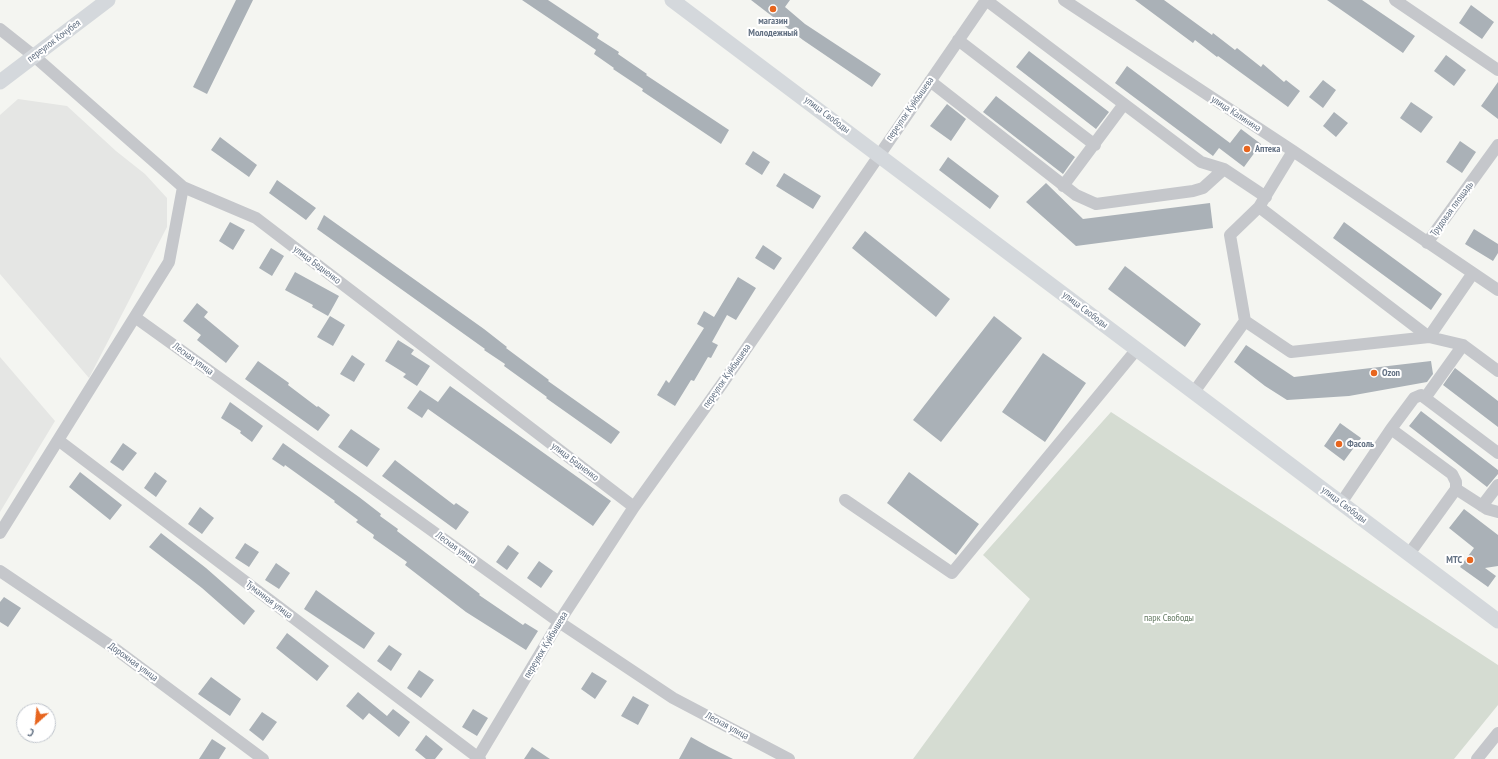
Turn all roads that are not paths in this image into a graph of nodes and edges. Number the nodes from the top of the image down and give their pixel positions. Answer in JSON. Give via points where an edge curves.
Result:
{"nodes":[{"id":1,"x":108,"y":0,"type":"edge"},
{"id":2,"x":672,"y":0,"type":"edge"},
{"id":3,"x":986,"y":0,"type":"edge"},
{"id":4,"x":1064,"y":0,"type":"edge"},
{"id":5,"x":1395,"y":0,"type":"edge"},
{"id":6,"x":0,"y":29,"type":"edge"},
{"id":7,"x":958,"y":40,"type":"junction"},
{"id":8,"x":34,"y":56,"type":"junction"},
{"id":9,"x":1498,"y":70,"type":"edge"},
{"id":10,"x":930,"y":81,"type":"junction"},
{"id":11,"x":0,"y":82,"type":"edge"},
{"id":12,"x":1124,"y":104,"type":"junction"},
{"id":13,"x":1095,"y":145,"type":"junction"},
{"id":14,"x":1498,"y":145,"type":"edge"},
{"id":15,"x":1293,"y":151,"type":"junction"},
{"id":16,"x":879,"y":154,"type":"junction"},
{"id":17,"x":1224,"y":169,"type":"junction"},
{"id":18,"x":1063,"y":186,"type":"junction"},
{"id":19,"x":183,"y":187,"type":"junction"},
{"id":20,"x":1266,"y":197,"type":"junction"},
{"id":21,"x":1259,"y":208,"type":"junction"},
{"id":22,"x":1427,"y":243,"type":"junction"},
{"id":23,"x":1473,"y":273,"type":"junction"},
{"id":24,"x":1498,"y":290,"type":"edge"},
{"id":25,"x":136,"y":318,"type":"junction"},
{"id":26,"x":1245,"y":321,"type":"junction"},
{"id":27,"x":1429,"y":336,"type":"junction"},
{"id":28,"x":1463,"y":345,"type":"junction"},
{"id":29,"x":1137,"y":349,"type":"junction"},
{"id":30,"x":1498,"y":371,"type":"edge"},
{"id":31,"x":1194,"y":392,"type":"junction"},
{"id":32,"x":1425,"y":398,"type":"junction"},
{"id":33,"x":1391,"y":429,"type":"junction"},
{"id":34,"x":58,"y":440,"type":"junction"},
{"id":35,"x":1498,"y":453,"type":"edge"},
{"id":36,"x":1498,"y":485,"type":"edge"},
{"id":37,"x":1456,"y":489,"type":"junction"},
{"id":38,"x":845,"y":500,"type":"dead end"},
{"id":39,"x":1341,"y":502,"type":"junction"},
{"id":40,"x":1482,"y":506,"type":"junction"},
{"id":41,"x":634,"y":507,"type":"junction"},
{"id":42,"x":1498,"y":512,"type":"edge"},
{"id":43,"x":0,"y":533,"type":"edge"},
{"id":44,"x":1409,"y":554,"type":"junction"},
{"id":45,"x":0,"y":571,"type":"edge"},
{"id":46,"x":1498,"y":621,"type":"edge"},
{"id":47,"x":559,"y":622,"type":"junction"},
{"id":48,"x":1498,"y":733,"type":"edge"},
{"id":49,"x":478,"y":758,"type":"edge"},
{"id":50,"x":263,"y":759,"type":"edge"},
{"id":51,"x":789,"y":759,"type":"edge"},
{"id":52,"x":1477,"y":759,"type":"edge"}],
"edges":[{"from":1,"to":8,"type":"main road","name":"переулок Кочубея"},
{"from":2,"to":16,"type":"main road","name":"улица Свободы"},
{"from":3,"to":7,"type":"street","name":"переулок Куйбышева"},
{"from":3,"to":12,"type":"street"},
{"from":4,"to":15,"type":"street","name":"улица Калинина"},
{"from":5,"to":9,"type":"street"},
{"from":6,"to":8,"type":"street","name":"улица Бедненко"},
{"from":7,"to":10,"type":"street","name":"переулок Куйбышева"},
{"from":7,"to":13,"type":"street"},
{"from":8,"to":11,"type":"main road","name":"переулок Кочубея"},
{"from":8,"to":19,"type":"street","name":"улица Бедненко"},
{"from":10,"to":16,"type":"street","name":"переулок Куйбышева"},
{"from":10,"to":18,"type":"street"},
{"from":12,"to":13,"type":"street"},
{"from":12,"to":17,"type":"street","via":[[1201,162]]},
{"from":13,"to":18,"type":"street"},
{"from":14,"to":22,"type":"street","name":"Трудовая площадь"},
{"from":15,"to":20,"type":"street"},
{"from":15,"to":22,"type":"street","name":"улица Калинина"},
{"from":16,"to":29,"type":"main road","name":"улица Свободы"},
{"from":16,"to":41,"type":"street","name":"переулок Куйбышева","via":[[722,384]]},
{"from":17,"to":18,"type":"street","via":[[1202,188],[1193,191],[1096,204],[1082,199]]},
{"from":17,"to":20,"type":"street"},
{"from":19,"to":25,"type":"street","via":[[169,262]]},
{"from":19,"to":41,"type":"street","name":"улица Бедненко","via":[[256,218]]},
{"from":20,"to":21,"type":"street"},
{"from":21,"to":26,"type":"street","via":[[1230,234]]},
{"from":21,"to":27,"type":"street"},
{"from":22,"to":23,"type":"street","name":"Трудовая площадь"},
{"from":23,"to":24,"type":"street","name":"Трудовая площадь"},
{"from":23,"to":27,"type":"street"},
{"from":25,"to":34,"type":"street"},
{"from":25,"to":47,"type":"street","name":"Лесная улица"},
{"from":26,"to":27,"type":"street","via":[[1292,352]]},
{"from":26,"to":31,"type":"street"},
{"from":27,"to":28,"type":"street"},
{"from":28,"to":30,"type":"street"},
{"from":28,"to":32,"type":"street"},
{"from":29,"to":31,"type":"main road","name":"улица Свободы"},
{"from":29,"to":38,"type":"street","via":[[952,573]]},
{"from":31,"to":39,"type":"main road","name":"улица Свободы"},
{"from":32,"to":33,"type":"street","via":[[1421,395],[1414,398]]},
{"from":32,"to":35,"type":"street"},
{"from":33,"to":37,"type":"street","via":[[1452,474]]},
{"from":33,"to":39,"type":"street"},
{"from":34,"to":43,"type":"street"},
{"from":34,"to":49,"type":"street","name":"Туманная улица"},
{"from":36,"to":40,"type":"street"},
{"from":37,"to":40,"type":"street"},
{"from":37,"to":44,"type":"street"},
{"from":39,"to":44,"type":"main road","name":"улица Свободы"},
{"from":40,"to":42,"type":"street"},
{"from":41,"to":47,"type":"street","name":"переулок Куйбышева"},
{"from":44,"to":46,"type":"main road","name":"улица Свободы"},
{"from":45,"to":50,"type":"street","name":"Дорожная улица","via":[[114,648]]},
{"from":47,"to":49,"type":"street","name":"переулок Куйбышева"},
{"from":47,"to":51,"type":"street","name":"Лесная улица","via":[[673,698]]},
{"from":48,"to":52,"type":"street"}]}
